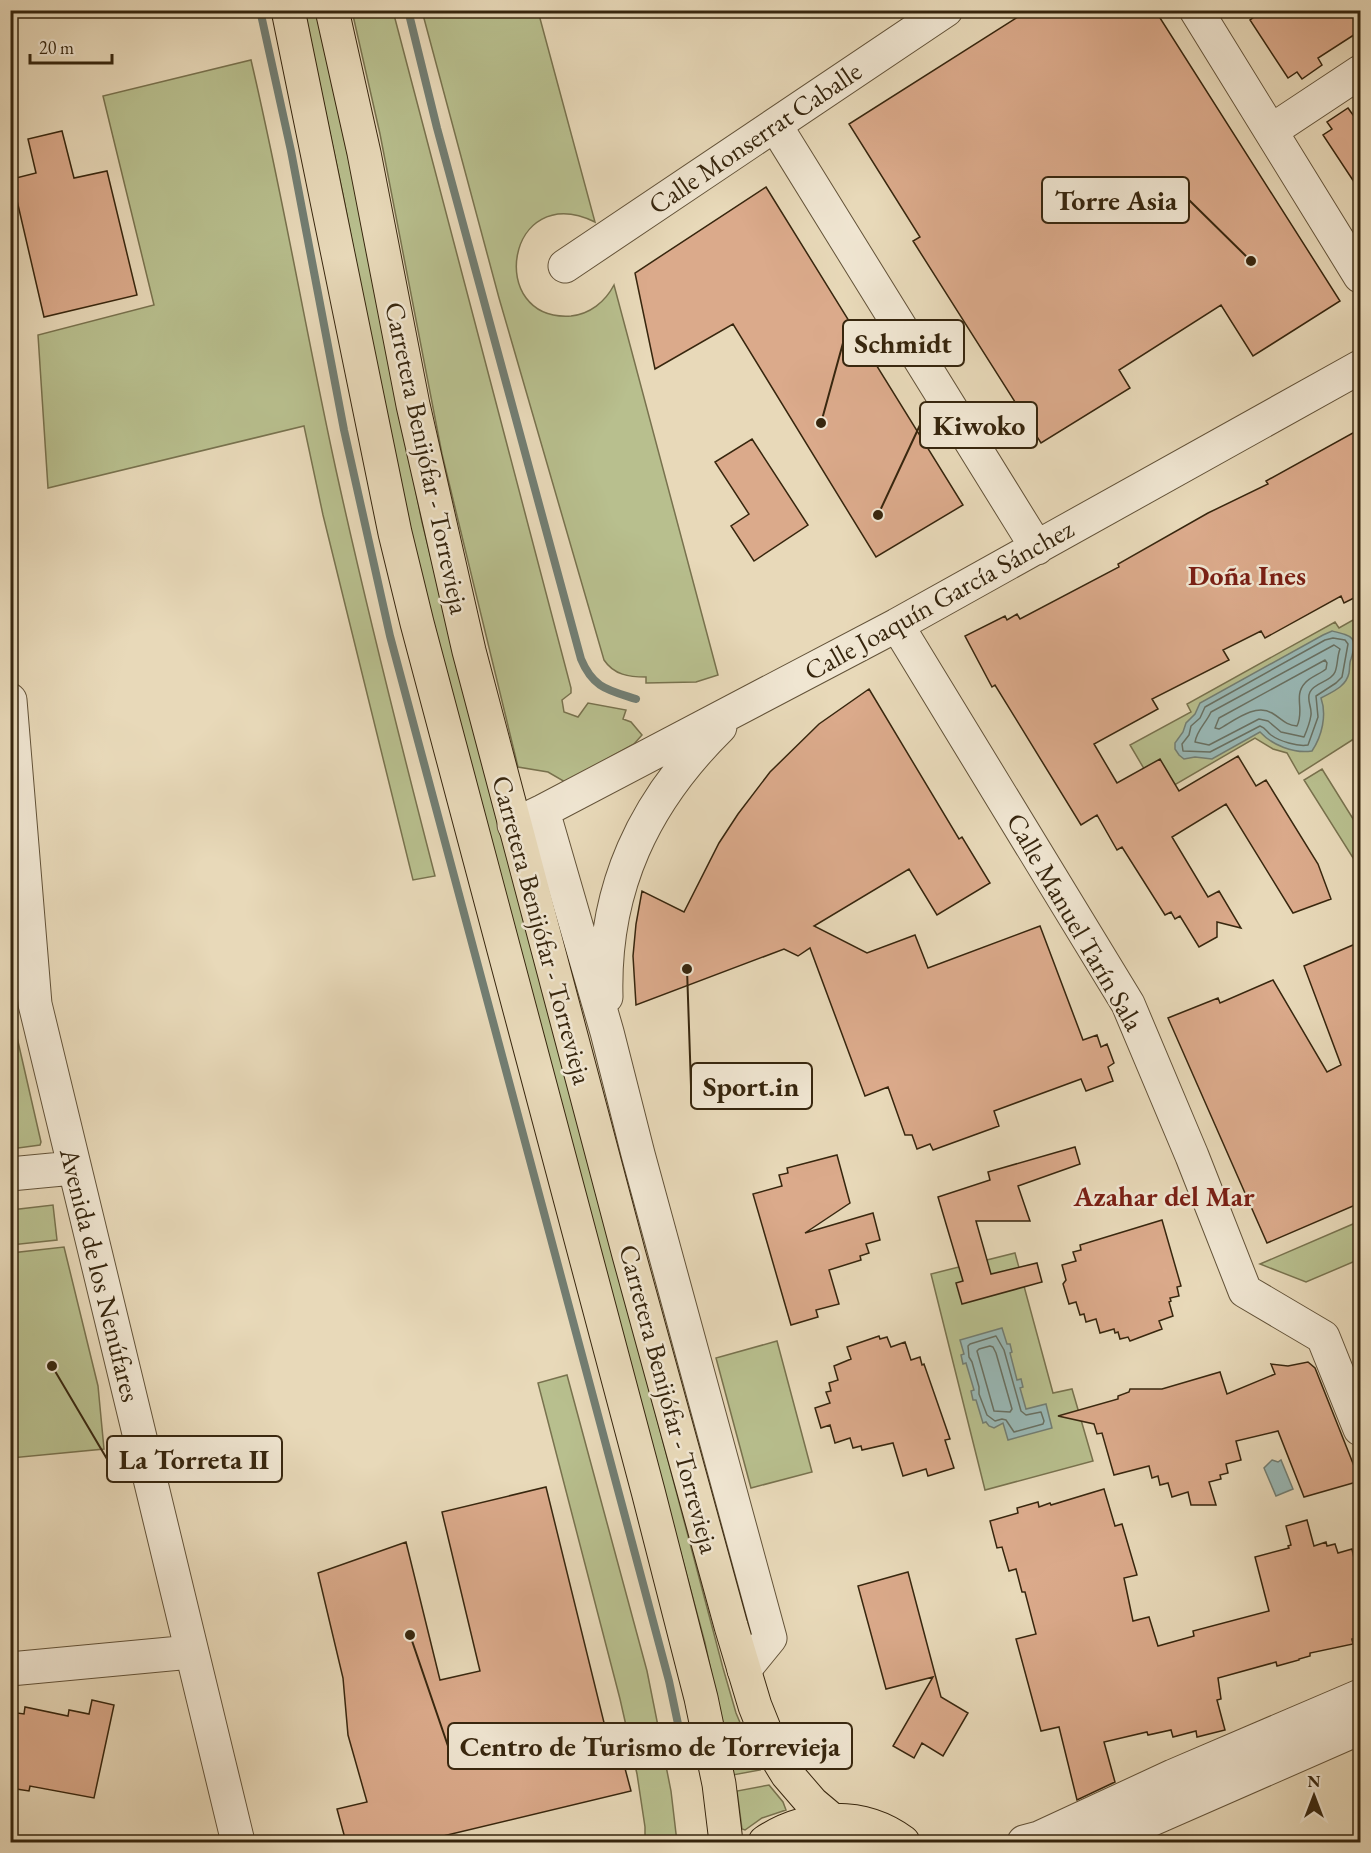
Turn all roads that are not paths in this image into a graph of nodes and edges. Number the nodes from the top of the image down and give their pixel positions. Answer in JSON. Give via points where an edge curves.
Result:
{"nodes":[{"id":1,"x":288,"y":10,"type":"edge"},
{"id":2,"x":332,"y":10,"type":"edge"},
{"id":3,"x":946,"y":10,"type":"edge"},
{"id":4,"x":1202,"y":13,"type":"edge"},
{"id":5,"x":1360,"y":72,"type":"edge"},
{"id":6,"x":775,"y":125,"type":"junction"},
{"id":7,"x":1271,"y":131,"type":"junction"},
{"id":8,"x":1352,"y":242,"type":"edge"},
{"id":9,"x":565,"y":266,"type":"dead end"},
{"id":10,"x":1360,"y":276,"type":"edge"},
{"id":11,"x":1360,"y":367,"type":"edge"},
{"id":12,"x":1036,"y":548,"type":"junction"},
{"id":13,"x":897,"y":625,"type":"junction"},
{"id":14,"x":10,"y":700,"type":"edge"},
{"id":15,"x":741,"y":707,"type":"junction"},
{"id":16,"x":12,"y":735,"type":"edge"},
{"id":17,"x":543,"y":812,"type":"junction"},
{"id":18,"x":514,"y":825,"type":"junction"},
{"id":19,"x":23,"y":1006,"type":"edge"},
{"id":20,"x":608,"y":1032,"type":"junction"},
{"id":21,"x":73,"y":1168,"type":"junction"},
{"id":22,"x":10,"y":1174,"type":"edge"},
{"id":23,"x":1360,"y":1429,"type":"edge"},
{"id":24,"x":191,"y":1652,"type":"junction"},
{"id":25,"x":10,"y":1669,"type":"edge"},
{"id":26,"x":744,"y":1670,"type":"junction"},
{"id":27,"x":1360,"y":1696,"type":"edge"},
{"id":28,"x":1360,"y":1728,"type":"edge"},
{"id":29,"x":831,"y":1820,"type":"junction"},
{"id":30,"x":238,"y":1842,"type":"edge"},
{"id":31,"x":726,"y":1842,"type":"edge"},
{"id":32,"x":765,"y":1842,"type":"edge"},
{"id":33,"x":903,"y":1842,"type":"edge"},
{"id":34,"x":1024,"y":1842,"type":"edge"},
{"id":35,"x":1100,"y":1842,"type":"edge"}],
"edges":[{"from":1,"to":31,"type":"main road","name":"Carretera Benijófar - Torrevieja","via":[[417,623],[674,1594],[717,1773]]},
{"from":2,"to":18,"type":"main road","name":"Carretera Benijófar - Torrevieja","via":[[441,532]]},
{"from":3,"to":6,"type":"street","name":"Calle Monserrat Caballe"},
{"from":4,"to":7,"type":"street"},
{"from":5,"to":7,"type":"street"},
{"from":6,"to":9,"type":"street","name":"Calle Monserrat Caballe"},
{"from":6,"to":12,"type":"street"},
{"from":7,"to":8,"type":"street"},
{"from":8,"to":10,"type":"street"},
{"from":11,"to":12,"type":"street","name":"Calle Joaquín García Sánchez"},
{"from":12,"to":13,"type":"street","name":"Calle Joaquín García Sánchez"},
{"from":13,"to":15,"type":"street","name":"Calle Joaquín García Sánchez"},
{"from":13,"to":23,"type":"street","name":"Calle Manuel Tarín Sala","via":[[1128,1004],[1245,1291],[1323,1337]]},
{"from":14,"to":16,"type":"street","name":"Avenida de los Nenúfares"},
{"from":15,"to":17,"type":"street","name":"Calle Joaquín García Sánchez"},
{"from":15,"to":20,"type":"street","via":[[678,773],[633,848],[613,909],[606,987]]},
{"from":16,"to":19,"type":"street","name":"Avenida de los Nenúfares"},
{"from":17,"to":18,"type":"street","name":"Calle Joaquín García Sánchez"},
{"from":17,"to":20,"type":"street"},
{"from":18,"to":26,"type":"main road","name":"Carretera Benijófar - Torrevieja"},
{"from":19,"to":21,"type":"street","name":"Avenida de los Nenúfares"},
{"from":20,"to":26,"type":"street","via":[[770,1638]]},
{"from":21,"to":22,"type":"street"},
{"from":21,"to":24,"type":"street","name":"Avenida de los Nenúfares"},
{"from":24,"to":25,"type":"street"},
{"from":24,"to":30,"type":"street","name":"Avenida de los Nenúfares"},
{"from":26,"to":29,"type":"main road","name":"Carretera Benijófar - Torrevieja","via":[[772,1752],[812,1803]]},
{"from":27,"to":34,"type":"street"},
{"from":28,"to":35,"type":"street"},
{"from":29,"to":32,"type":"main road","via":[[805,1823]]},
{"from":29,"to":33,"type":"main road","via":[[857,1822]]}]}
